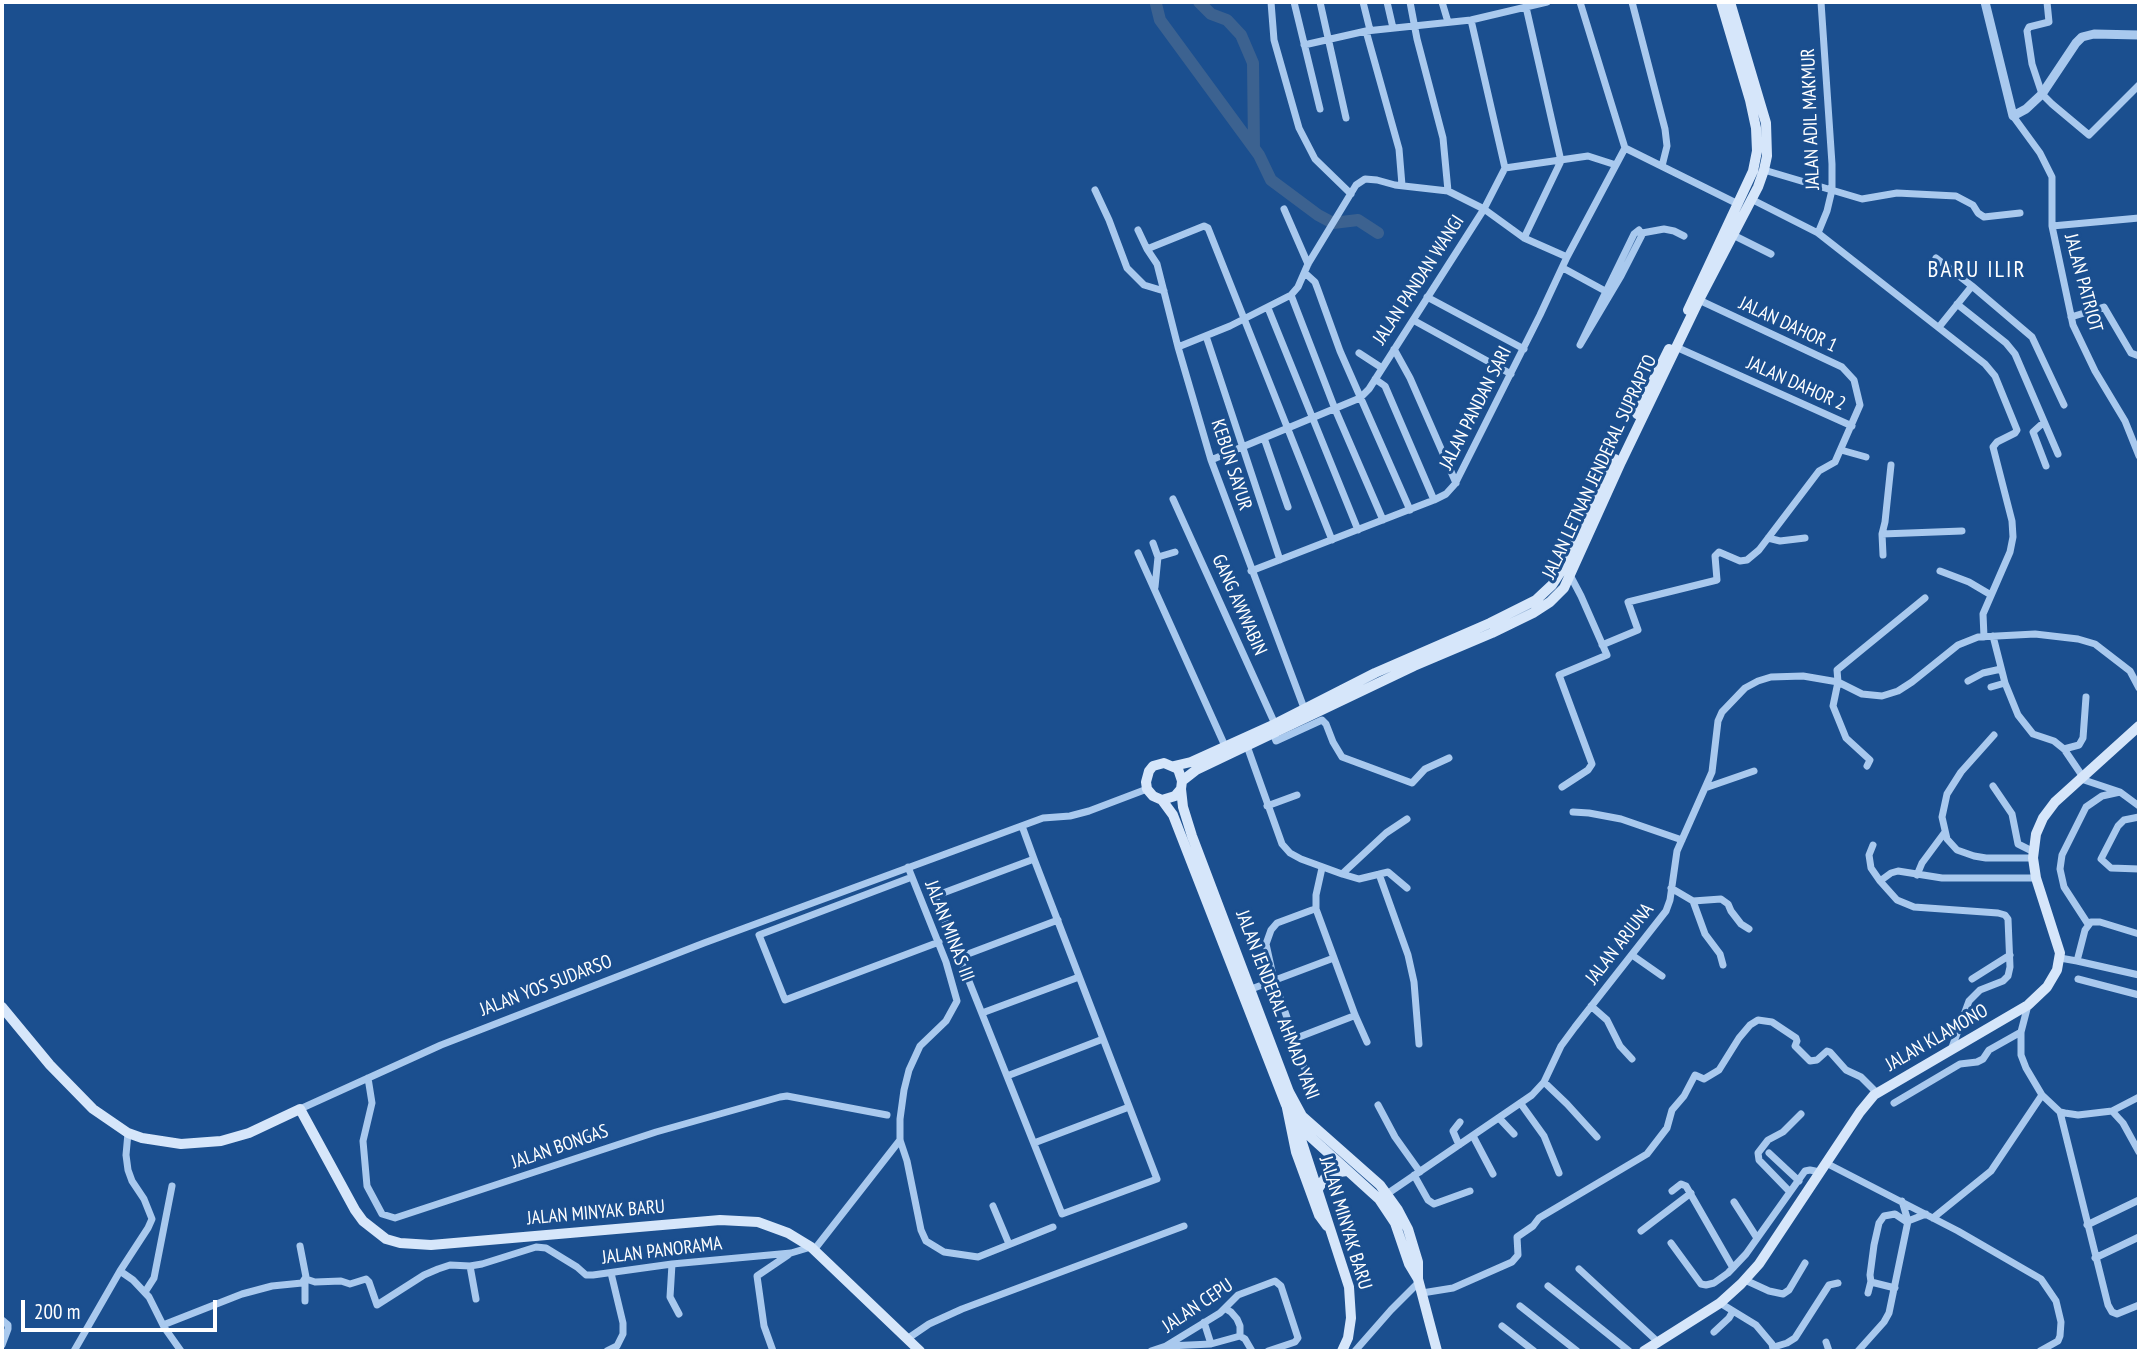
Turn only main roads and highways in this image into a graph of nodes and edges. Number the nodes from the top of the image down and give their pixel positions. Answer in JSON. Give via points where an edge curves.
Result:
{"nodes":[{"id":1,"x":1721,"y":2,"type":"edge"},
{"id":2,"x":1730,"y":2,"type":"edge"},
{"id":3,"x":1635,"y":425,"type":"junction"},
{"id":4,"x":1491,"y":628,"type":"junction"},
{"id":5,"x":2139,"y":726,"type":"edge"},
{"id":6,"x":1274,"y":729,"type":"junction"},
{"id":7,"x":1174,"y":766,"type":"junction"},
{"id":8,"x":1182,"y":785,"type":"junction"},
{"id":9,"x":1162,"y":800,"type":"junction"},
{"id":10,"x":1246,"y":991,"type":"junction"},
{"id":11,"x":2,"y":1007,"type":"edge"},
{"id":12,"x":1291,"y":1106,"type":"junction"},
{"id":13,"x":300,"y":1109,"type":"joint"},
{"id":14,"x":1295,"y":1120,"type":"junction"},
{"id":15,"x":1347,"y":1171,"type":"junction"},
{"id":16,"x":1318,"y":1189,"type":"junction"},
{"id":17,"x":1329,"y":1229,"type":"junction"},
{"id":18,"x":1419,"y":1280,"type":"junction"},
{"id":19,"x":920,"y":1351,"type":"edge"},
{"id":20,"x":1342,"y":1351,"type":"edge"},
{"id":21,"x":1437,"y":1351,"type":"edge"},
{"id":22,"x":1644,"y":1351,"type":"edge"}],
"edges":[{"from":1,"to":3,"type":"main road","name":"JALAN LETNAN JENDERAL SUPRAPTO","via":[[1750,100],[1756,160]]},
{"from":2,"to":3,"type":"main road","name":"JALAN LETNAN JENDERAL SUPRAPTO","via":[[1766,123],[1764,170]]},
{"from":3,"to":4,"type":"main road","name":"JALAN LETNAN JENDERAL SUPRAPTO","via":[[1557,578],[1544,594]]},
{"from":3,"to":4,"type":"main road","name":"JALAN LETNAN JENDERAL SUPRAPTO","via":[[1571,577],[1560,593],[1550,602]]},
{"from":4,"to":6,"type":"main road","name":"JALAN LETNAN JENDERAL SUPRAPTO"},
{"from":4,"to":6,"type":"main road","name":"JALAN LETNAN JENDERAL SUPRAPTO","via":[[1375,673],[1304,708]]},
{"from":5,"to":22,"type":"main road","name":"JALAN KLAMONO","via":[[2055,802],[2036,834],[2036,878],[2060,958],[2051,982],[2028,1004],[1877,1093],[1745,1280],[1720,1303]]},
{"from":6,"to":7,"type":"main road","name":"JALAN LETNAN JENDERAL SUPRAPTO"},
{"from":6,"to":8,"type":"main road","name":"JALAN LETNAN JENDERAL SUPRAPTO","via":[[1196,770]]},
{"from":7,"to":8,"type":"main road"},
{"from":7,"to":9,"type":"main road","via":[[1153,766],[1146,776],[1147,789]]},
{"from":8,"to":9,"type":"main road","via":[[1175,796]]},
{"from":8,"to":10,"type":"main road","name":"JALAN JENDERAL AHMAD YANI","via":[[1192,836]]},
{"from":9,"to":10,"type":"main road","name":"JALAN JENDERAL AHMAD YANI","via":[[1173,815]]},
{"from":10,"to":12,"type":"main road","name":"JALAN JENDERAL AHMAD YANI"},
{"from":11,"to":13,"type":"main road","name":"JALAN YOS SUDARSO","via":[[93,1109],[128,1133],[162,1142],[209,1143],[249,1133]]},
{"from":12,"to":14,"type":"main road","name":"JALAN MINYAK BARU"},
{"from":12,"to":17,"type":"main road","via":[[1288,1120],[1296,1152],[1319,1215]]},
{"from":12,"to":18,"type":"main road","name":"JALAN JENDERAL AHMAD YANI","via":[[1387,1194],[1408,1229]]},
{"from":13,"to":19,"type":"main road","name":"JALAN MINYAK BARU","via":[[355,1210],[386,1239],[431,1245],[731,1220],[758,1222],[813,1249]]},
{"from":14,"to":15,"type":"main road","name":"JALAN JENDERAL AHMAD YANI"},
{"from":14,"to":16,"type":"main road","name":"JALAN MINYAK BARU"},
{"from":15,"to":16,"type":"main road","via":[[1332,1173]]},
{"from":15,"to":18,"type":"main road","name":"JALAN JENDERAL AHMAD YANI","via":[[1379,1199],[1395,1223]]},
{"from":16,"to":17,"type":"main road","name":"JALAN MINYAK BARU"},
{"from":17,"to":20,"type":"main road","name":"JALAN MINYAK BARU","via":[[1351,1302],[1348,1338]]},
{"from":18,"to":21,"type":"main road","name":"JALAN JENDERAL AHMAD YANI"}]}
